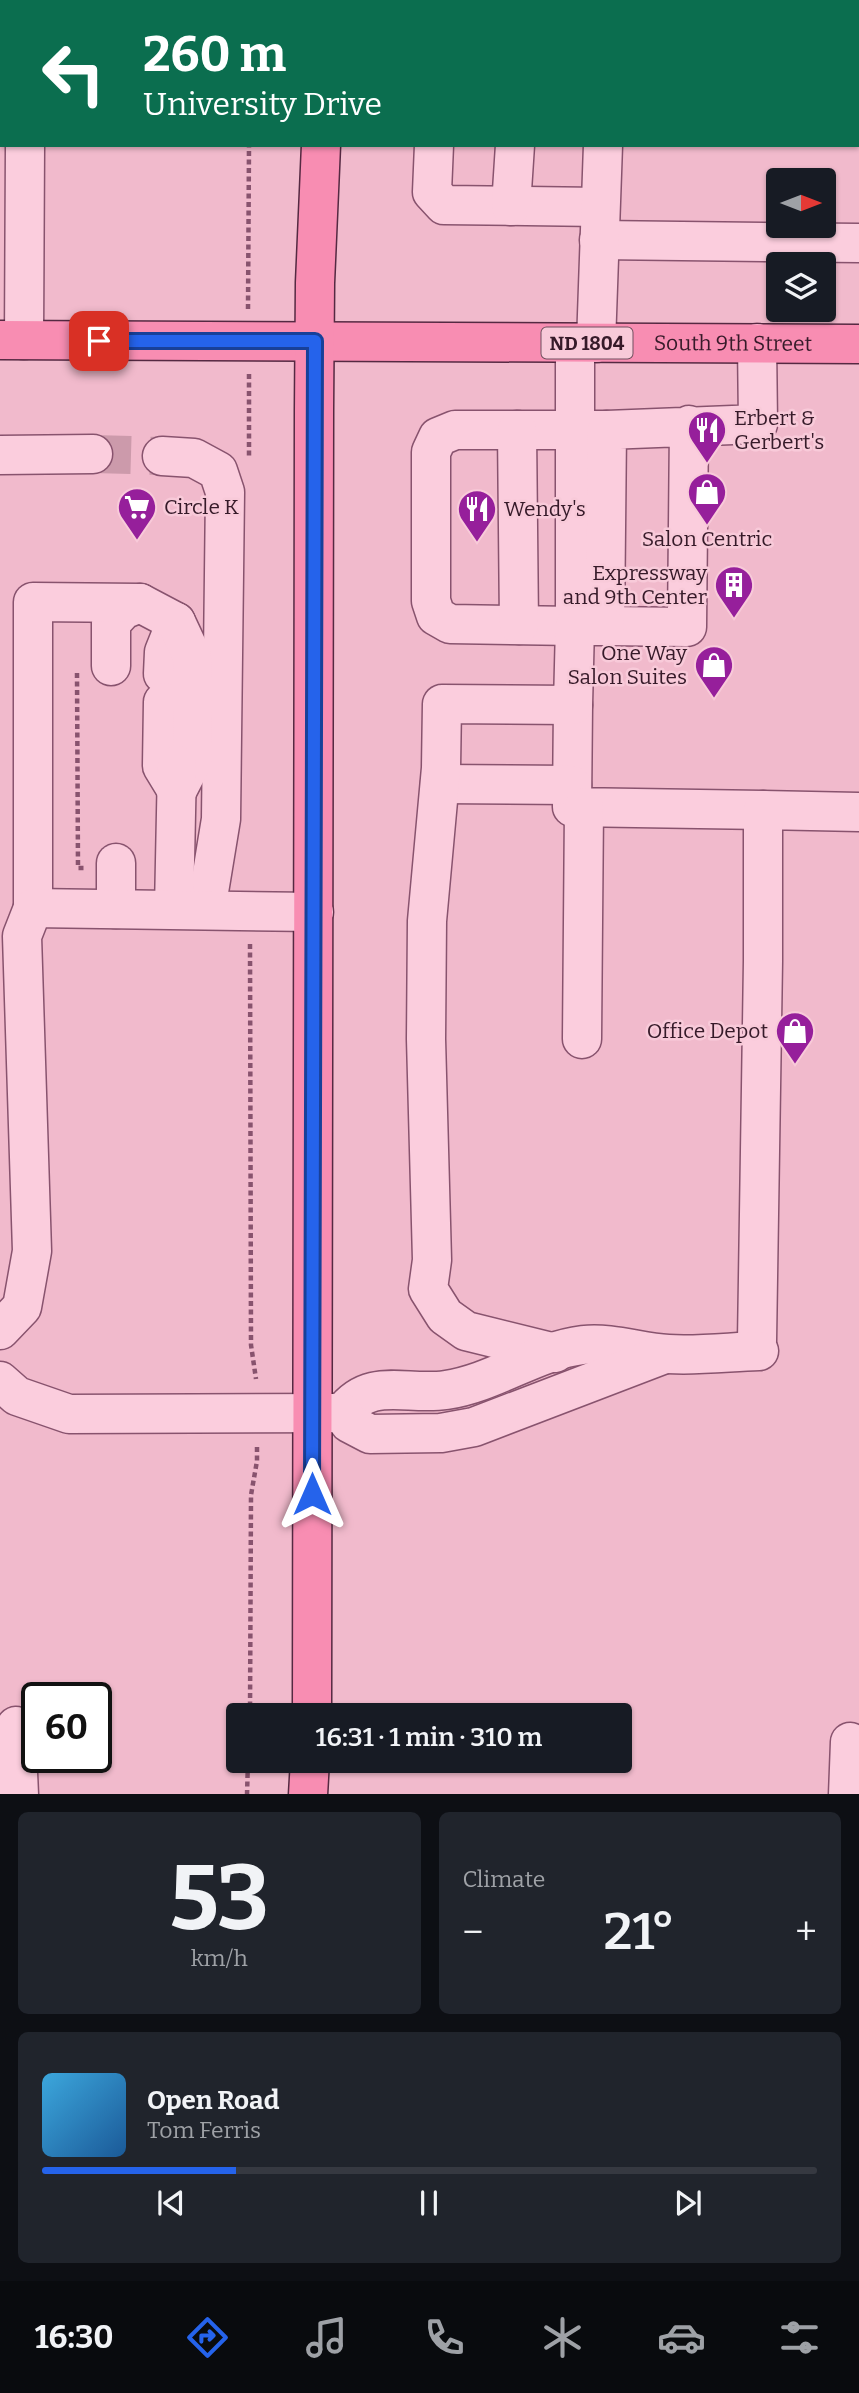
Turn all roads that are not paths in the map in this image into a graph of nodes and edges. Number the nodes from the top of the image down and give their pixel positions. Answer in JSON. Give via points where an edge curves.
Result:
{"nodes":[{"id":1,"x":25,"y":147,"type":"edge"},
{"id":2,"x":321,"y":147,"type":"edge"},
{"id":3,"x":435,"y":147,"type":"edge"},
{"id":4,"x":515,"y":147,"type":"edge"},
{"id":5,"x":603,"y":147,"type":"edge"},
{"id":6,"x":511,"y":206,"type":"junction"},
{"id":7,"x":599,"y":224,"type":"junction"},
{"id":8,"x":859,"y":243,"type":"edge"},
{"id":9,"x":12,"y":340,"type":"edge"},
{"id":10,"x":315,"y":341,"type":"junction"},
{"id":11,"x":586,"y":343,"type":"junction"},
{"id":12,"x":757,"y":343,"type":"junction"},
{"id":13,"x":859,"y":344,"type":"edge"},
{"id":14,"x":689,"y":425,"type":"junction"},
{"id":15,"x":517,"y":430,"type":"junction"},
{"id":16,"x":592,"y":430,"type":"junction"},
{"id":17,"x":93,"y":452,"type":"tunnel mouth"},
{"id":18,"x":0,"y":455,"type":"edge"},
{"id":19,"x":170,"y":455,"type":"tunnel mouth"},
{"id":20,"x":140,"y":603,"type":"junction"},
{"id":21,"x":176,"y":622,"type":"junction"},
{"id":22,"x":519,"y":625,"type":"junction"},
{"id":23,"x":590,"y":626,"type":"junction"},
{"id":24,"x":94,"y":665,"type":"road end"},
{"id":25,"x":573,"y":705,"type":"junction"},
{"id":26,"x":440,"y":784,"type":"junction"},
{"id":27,"x":177,"y":791,"type":"junction"},
{"id":28,"x":578,"y":796,"type":"junction"},
{"id":29,"x":762,"y":810,"type":"junction"},
{"id":30,"x":859,"y":813,"type":"edge"},
{"id":31,"x":116,"y":865,"type":"road end"},
{"id":32,"x":33,"y":908,"type":"junction"},
{"id":33,"x":116,"y":909,"type":"junction"},
{"id":34,"x":190,"y":910,"type":"junction"},
{"id":35,"x":314,"y":912,"type":"junction"},
{"id":36,"x":582,"y":1039,"type":"dead end"},
{"id":37,"x":0,"y":1330,"type":"edge"},
{"id":38,"x":555,"y":1353,"type":"junction"},
{"id":39,"x":667,"y":1354,"type":"junction"},
{"id":40,"x":0,"y":1381,"type":"edge"},
{"id":41,"x":328,"y":1412,"type":"junction"},
{"id":42,"x":313,"y":1703,"type":"edge"},
{"id":43,"x":16,"y":1726,"type":"dead end"},
{"id":44,"x":850,"y":1742,"type":"dead end"},
{"id":45,"x":309,"y":1773,"type":"edge"},
{"id":46,"x":19,"y":1794,"type":"edge"},
{"id":47,"x":308,"y":1794,"type":"edge"},
{"id":48,"x":848,"y":1794,"type":"edge"}],
"edges":[{"from":1,"to":9,"type":"lane"},
{"from":2,"to":10,"type":"main road"},
{"from":3,"to":6,"type":"lane","via":[[432,192],[444,205]]},
{"from":4,"to":6,"type":"lane"},
{"from":5,"to":7,"type":"lane"},
{"from":6,"to":7,"type":"lane"},
{"from":7,"to":8,"type":"lane"},
{"from":7,"to":11,"type":"lane"},
{"from":9,"to":10,"type":"main road","number":"ND 1804"},
{"from":10,"to":11,"type":"main road","name":"South 9th Street","number":"ND 1804"},
{"from":10,"to":35,"type":"main road"},
{"from":11,"to":12,"type":"main road","name":"South 9th Street","number":"ND 1804"},
{"from":11,"to":16,"type":"lane"},
{"from":12,"to":13,"type":"main road","name":"South 9th Street","number":"ND 1804"},
{"from":12,"to":14,"type":"lane","via":[[758,424]]},
{"from":14,"to":16,"type":"lane"},
{"from":14,"to":23,"type":"lane","via":[[687,627]]},
{"from":15,"to":16,"type":"lane"},
{"from":15,"to":22,"type":"lane"},
{"from":15,"to":22,"type":"lane","via":[[455,430],[438,437],[431,452],[431,601],[436,616],[450,624]]},
{"from":16,"to":23,"type":"lane"},
{"from":17,"to":18,"type":"lane"},
{"from":19,"to":34,"type":"lane","via":[[218,471],[225,492],[221,819]]},
{"from":20,"to":21,"type":"lane"},
{"from":20,"to":24,"type":"lane","via":[[111,623]]},
{"from":20,"to":32,"type":"lane","via":[[33,602]]},
{"from":21,"to":27,"type":"lane","via":[[170,688]]},
{"from":21,"to":27,"type":"lane","via":[[192,656],[193,760]]},
{"from":22,"to":23,"type":"lane"},
{"from":23,"to":25,"type":"lane"},
{"from":25,"to":26,"type":"lane","via":[[442,704]]},
{"from":25,"to":28,"type":"lane"},
{"from":26,"to":28,"type":"lane"},
{"from":26,"to":38,"type":"lane","via":[[426,921],[432,1260],[428,1289],[445,1316],[466,1331]]},
{"from":27,"to":34,"type":"lane"},
{"from":28,"to":29,"type":"lane"},
{"from":28,"to":36,"type":"lane"},
{"from":29,"to":30,"type":"lane"},
{"from":29,"to":39,"type":"lane","via":[[758,1346]]},
{"from":31,"to":33,"type":"lane"},
{"from":32,"to":33,"type":"lane"},
{"from":32,"to":37,"type":"lane","via":[[22,936],[32,1251],[22,1307]]},
{"from":33,"to":34,"type":"lane"},
{"from":34,"to":35,"type":"lane"},
{"from":35,"to":41,"type":"main road"},
{"from":38,"to":39,"type":"lane","via":[[582,1345],[607,1345]]},
{"from":38,"to":41,"type":"lane","via":[[462,1387],[426,1392],[370,1390]]},
{"from":39,"to":41,"type":"lane","via":[[457,1431],[370,1434]]},
{"from":40,"to":41,"type":"lane","via":[[17,1396],[69,1414]]},
{"from":41,"to":42,"type":"main road"},
{"from":43,"to":46,"type":"lane"},
{"from":44,"to":48,"type":"lane"},
{"from":45,"to":47,"type":"main road"}]}
